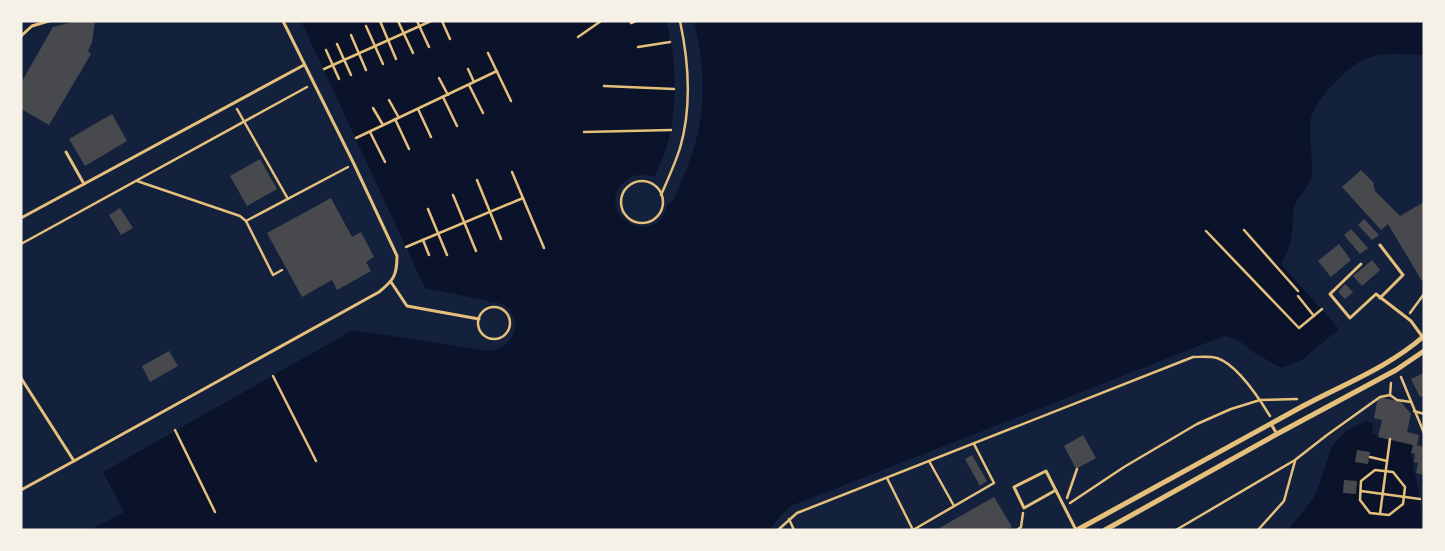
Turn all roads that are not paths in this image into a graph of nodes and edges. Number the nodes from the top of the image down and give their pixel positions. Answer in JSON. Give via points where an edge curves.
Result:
{"nodes":[{"id":1,"x":48,"y":21,"type":"edge"},
{"id":2,"x":283,"y":21,"type":"edge"},
{"id":3,"x":32,"y":24,"type":"edge"},
{"id":4,"x":21,"y":36,"type":"edge"},
{"id":5,"x":304,"y":65,"type":"junction"},
{"id":6,"x":66,"y":152,"type":"dead end"},
{"id":7,"x":84,"y":184,"type":"junction"},
{"id":8,"x":21,"y":218,"type":"edge"},
{"id":9,"x":1380,"y":245,"type":"dead end"},
{"id":10,"x":1361,"y":264,"type":"dead end"},
{"id":11,"x":391,"y":282,"type":"junction"},
{"id":12,"x":1380,"y":298,"type":"junction"},
{"id":13,"x":479,"y":319,"type":"road end"},
{"id":14,"x":1423,"y":337,"type":"edge"},
{"id":15,"x":1424,"y":351,"type":"edge"},
{"id":16,"x":21,"y":378,"type":"edge"},
{"id":17,"x":1272,"y":424,"type":"junction"},
{"id":18,"x":1277,"y":434,"type":"junction"},
{"id":19,"x":74,"y":461,"type":"junction"},
{"id":20,"x":21,"y":490,"type":"edge"},
{"id":21,"x":1056,"y":490,"type":"junction"},
{"id":22,"x":1076,"y":530,"type":"edge"},
{"id":23,"x":1105,"y":530,"type":"edge"}],
"edges":[{"from":1,"to":3,"type":"lane"},
{"from":2,"to":5,"type":"lane"},
{"from":3,"to":4,"type":"lane"},
{"from":5,"to":7,"type":"lane"},
{"from":5,"to":11,"type":"lane","via":[[397,256],[397,271]]},
{"from":6,"to":7,"type":"lane"},
{"from":7,"to":8,"type":"lane"},
{"from":9,"to":12,"type":"lane","via":[[1403,275]]},
{"from":10,"to":12,"type":"lane","via":[[1330,294],[1350,318],[1376,294]]},
{"from":11,"to":13,"type":"lane","via":[[407,306]]},
{"from":11,"to":19,"type":"lane","via":[[379,292]]},
{"from":12,"to":14,"type":"lane","via":[[1411,321]]},
{"from":14,"to":17,"type":"street","via":[[1391,360]]},
{"from":15,"to":18,"type":"street","via":[[1396,370]]},
{"from":16,"to":19,"type":"lane"},
{"from":17,"to":18,"type":"lane"},
{"from":17,"to":22,"type":"street"},
{"from":18,"to":23,"type":"street"},
{"from":19,"to":20,"type":"lane"},
{"from":21,"to":21,"type":"lane","via":[[1046,471],[1014,487],[1024,508]]},
{"from":21,"to":22,"type":"lane"}]}
